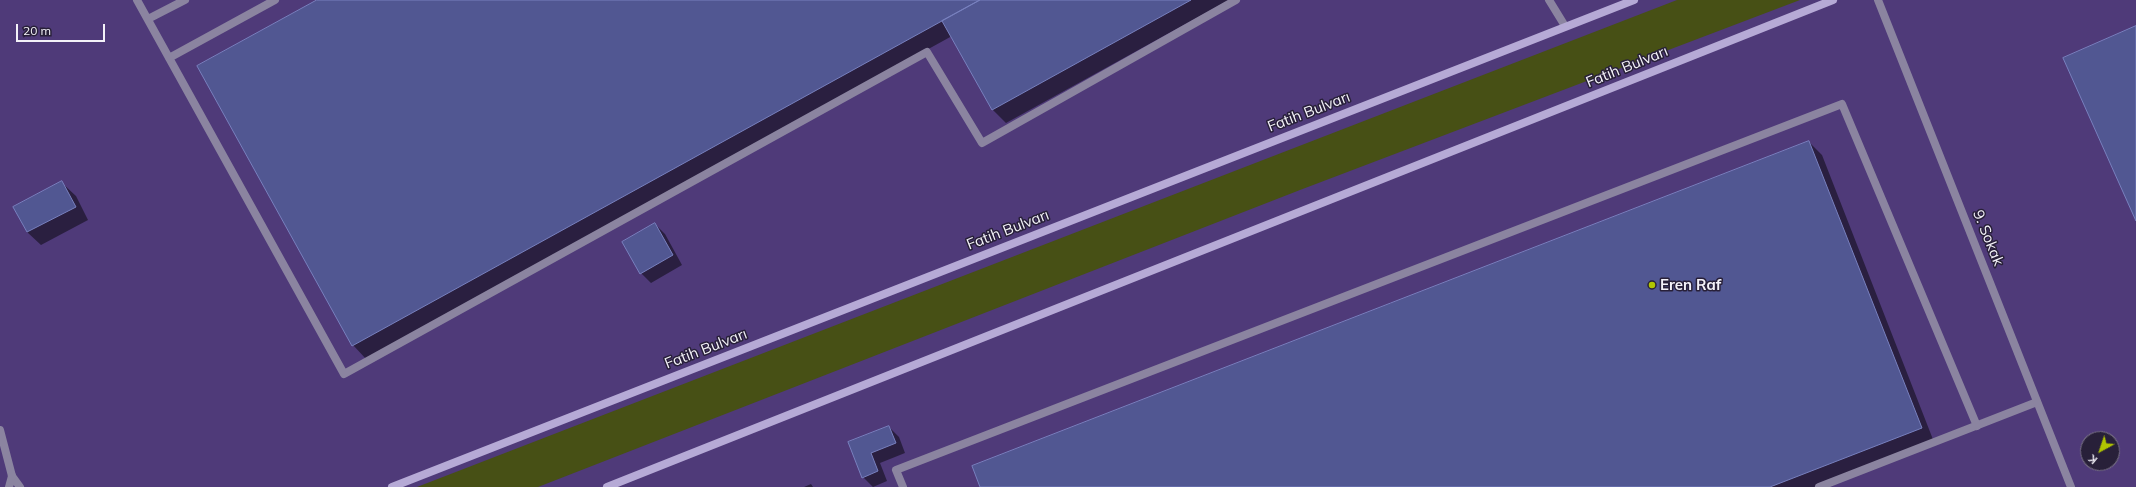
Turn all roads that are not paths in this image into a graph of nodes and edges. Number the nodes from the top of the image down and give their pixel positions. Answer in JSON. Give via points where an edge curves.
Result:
{"nodes":[{"id":1,"x":137,"y":0,"type":"edge"},
{"id":2,"x":185,"y":0,"type":"edge"},
{"id":3,"x":275,"y":0,"type":"edge"},
{"id":4,"x":1236,"y":0,"type":"edge"},
{"id":5,"x":1549,"y":0,"type":"edge"},
{"id":6,"x":1634,"y":0,"type":"edge"},
{"id":7,"x":1833,"y":0,"type":"edge"},
{"id":8,"x":1878,"y":0,"type":"edge"},
{"id":9,"x":148,"y":19,"type":"junction"},
{"id":10,"x":1565,"y":26,"type":"junction"},
{"id":11,"x":169,"y":58,"type":"junction"},
{"id":12,"x":2037,"y":402,"type":"junction"},
{"id":13,"x":1977,"y":426,"type":"junction"},
{"id":14,"x":0,"y":430,"type":"edge"},
{"id":15,"x":12,"y":476,"type":"junction"},
{"id":16,"x":9,"y":487,"type":"edge"},
{"id":17,"x":20,"y":487,"type":"edge"},
{"id":18,"x":392,"y":487,"type":"edge"},
{"id":19,"x":607,"y":487,"type":"edge"},
{"id":20,"x":903,"y":487,"type":"edge"},
{"id":21,"x":1819,"y":487,"type":"edge"},
{"id":22,"x":2071,"y":487,"type":"edge"}],
"edges":[{"from":1,"to":9,"type":"street"},
{"from":2,"to":9,"type":"street"},
{"from":3,"to":11,"type":"street"},
{"from":4,"to":11,"type":"street","via":[[982,144],[927,52],[344,374]]},
{"from":5,"to":10,"type":"street"},
{"from":6,"to":10,"type":"main road","name":"Fatih Bulvarı"},
{"from":7,"to":19,"type":"main road","name":"Fatih Bulvarı"},
{"from":8,"to":12,"type":"street","name":"9. Sokak"},
{"from":9,"to":11,"type":"street"},
{"from":10,"to":18,"type":"main road","name":"Fatih Bulvarı"},
{"from":12,"to":13,"type":"street"},
{"from":12,"to":22,"type":"street","name":"9. Sokak"},
{"from":13,"to":20,"type":"street","via":[[1842,104],[896,470]]},
{"from":13,"to":21,"type":"street"},
{"from":14,"to":15,"type":"street"},
{"from":15,"to":16,"type":"street"},
{"from":15,"to":17,"type":"street"}]}
